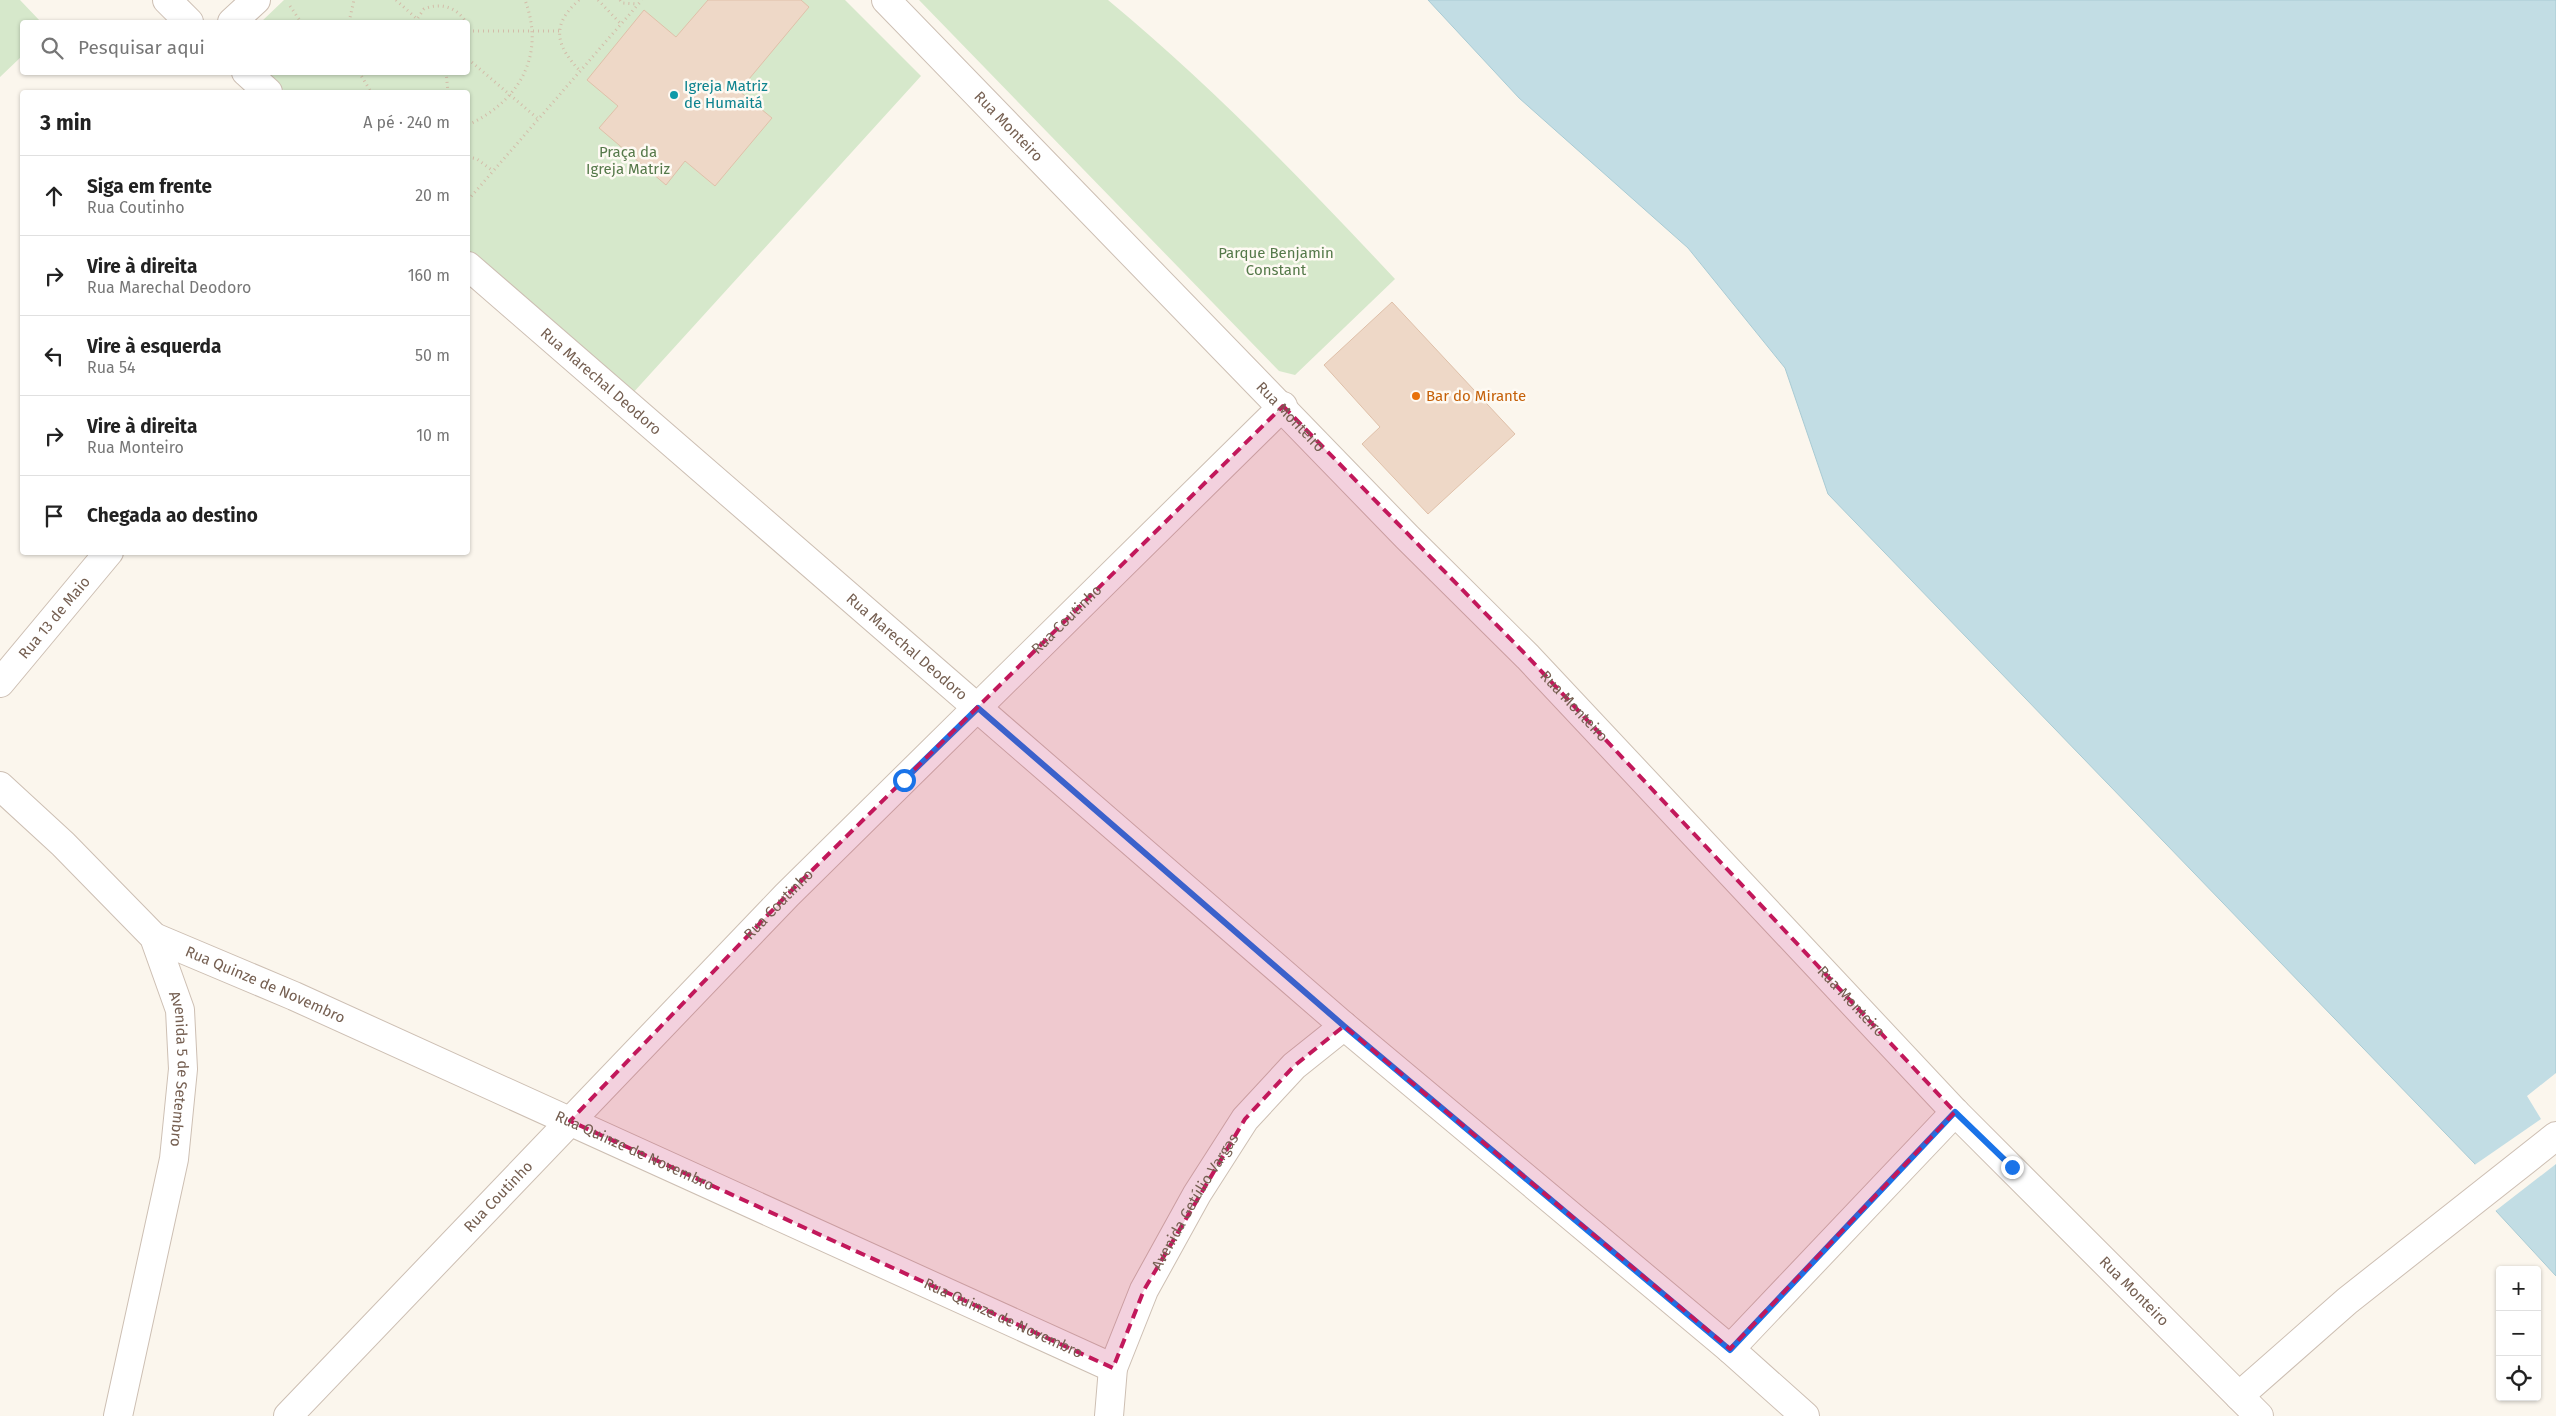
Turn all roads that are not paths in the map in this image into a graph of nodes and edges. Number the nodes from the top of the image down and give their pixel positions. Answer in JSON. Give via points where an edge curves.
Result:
{"nodes":[{"id":1,"x":168,"y":0,"type":"edge"},
{"id":2,"x":256,"y":0,"type":"edge"},
{"id":3,"x":886,"y":0,"type":"edge"},
{"id":4,"x":187,"y":20,"type":"edge"},
{"id":5,"x":234,"y":20,"type":"edge"},
{"id":6,"x":249,"y":75,"type":"edge"},
{"id":7,"x":266,"y":90,"type":"edge"},
{"id":8,"x":470,"y":268,"type":"edge"},
{"id":9,"x":1283,"y":406,"type":"junction"},
{"id":10,"x":107,"y":555,"type":"edge"},
{"id":11,"x":0,"y":683,"type":"edge"},
{"id":12,"x":978,"y":708,"type":"junction"},
{"id":13,"x":0,"y":786,"type":"edge"},
{"id":14,"x":154,"y":937,"type":"junction"},
{"id":15,"x":1344,"y":1026,"type":"junction"},
{"id":16,"x":1955,"y":1112,"type":"junction"},
{"id":17,"x":570,"y":1121,"type":"junction"},
{"id":18,"x":2556,"y":1136,"type":"edge"},
{"id":19,"x":1730,"y":1350,"type":"junction"},
{"id":20,"x":1113,"y":1368,"type":"junction"},
{"id":21,"x":2238,"y":1396,"type":"junction"},
{"id":22,"x":118,"y":1416,"type":"edge"},
{"id":23,"x":288,"y":1416,"type":"edge"},
{"id":24,"x":1109,"y":1416,"type":"edge"},
{"id":25,"x":1805,"y":1416,"type":"edge"},
{"id":26,"x":2259,"y":1416,"type":"edge"}],
"edges":[{"from":1,"to":4,"type":"street"},
{"from":2,"to":5,"type":"street"},
{"from":3,"to":9,"type":"street","name":"Rua Monteiro"},
{"from":6,"to":7,"type":"street"},
{"from":8,"to":12,"type":"street","name":"Rua Marechal Deodoro"},
{"from":9,"to":12,"type":"street","name":"Rua Coutinho"},
{"from":9,"to":16,"type":"street","name":"Rua Monteiro","via":[[1407,537],[1528,657]]},
{"from":10,"to":11,"type":"street","name":"Rua 13 de Maio"},
{"from":12,"to":15,"type":"street","name":"Rua Marechal Deodoro"},
{"from":12,"to":17,"type":"street","name":"Rua Coutinho","via":[[780,901]]},
{"from":13,"to":14,"type":"street","name":"Avenida 5 de Setembro","via":[[64,844]]},
{"from":14,"to":17,"type":"street","name":"Rua Quinze de Novembro","via":[[294,996]]},
{"from":14,"to":22,"type":"street","name":"Avenida 5 de Setembro","via":[[180,1010],[183,1069],[174,1159]]},
{"from":15,"to":19,"type":"street","name":"Rua Marechal Deodoro"},
{"from":15,"to":20,"type":"street","name":"Avenida Getúlio Vargas","via":[[1294,1066],[1245,1119],[1197,1194],[1144,1290]]},
{"from":16,"to":19,"type":"street"},
{"from":16,"to":21,"type":"street","name":"Rua Monteiro"},
{"from":17,"to":20,"type":"street","name":"Rua Quinze de Novembro"},
{"from":17,"to":23,"type":"street","name":"Rua Coutinho"},
{"from":18,"to":21,"type":"street","via":[[2347,1301]]},
{"from":19,"to":25,"type":"street","name":"Rua Marechal Deodoro"},
{"from":20,"to":24,"type":"street","name":"Avenida Getúlio Vargas"},
{"from":21,"to":26,"type":"street","name":"Rua Monteiro"}]}
